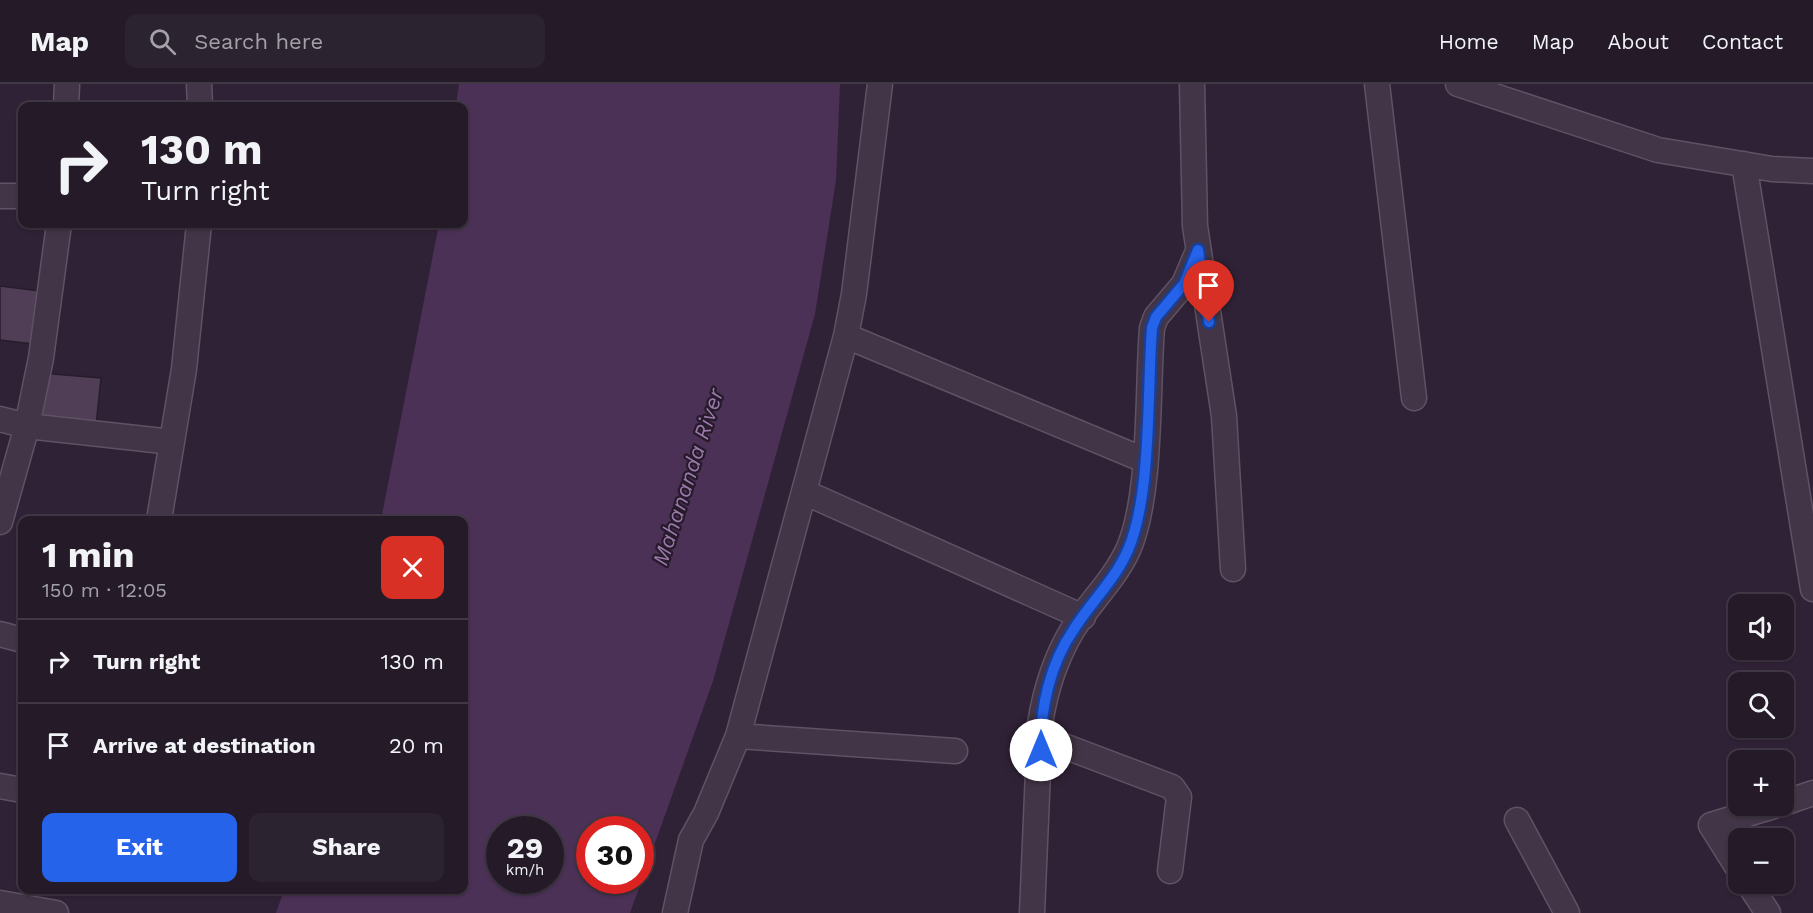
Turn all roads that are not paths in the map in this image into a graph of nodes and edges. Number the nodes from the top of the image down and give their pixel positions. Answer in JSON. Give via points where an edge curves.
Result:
{"nodes":[{"id":1,"x":67,"y":84,"type":"edge"},
{"id":2,"x":200,"y":84,"type":"edge"},
{"id":3,"x":880,"y":84,"type":"edge"},
{"id":4,"x":1192,"y":84,"type":"edge"},
{"id":5,"x":1377,"y":84,"type":"edge"},
{"id":6,"x":1458,"y":84,"type":"edge"},
{"id":7,"x":66,"y":102,"type":"edge"},
{"id":8,"x":200,"y":102,"type":"edge"},
{"id":9,"x":1743,"y":164,"type":"junction"},
{"id":10,"x":1813,"y":171,"type":"edge"},
{"id":11,"x":0,"y":196,"type":"edge"},
{"id":12,"x":18,"y":196,"type":"edge"},
{"id":13,"x":58,"y":228,"type":"edge"},
{"id":14,"x":199,"y":228,"type":"edge"},
{"id":15,"x":1198,"y":250,"type":"junction"},
{"id":16,"x":846,"y":336,"type":"junction"},
{"id":17,"x":1414,"y":398,"type":"dead end"},
{"id":18,"x":0,"y":419,"type":"edge"},
{"id":19,"x":27,"y":426,"type":"junction"},
{"id":20,"x":172,"y":442,"type":"junction"},
{"id":21,"x":1144,"y":460,"type":"junction"},
{"id":22,"x":804,"y":492,"type":"junction"},
{"id":23,"x":160,"y":516,"type":"edge"},
{"id":24,"x":0,"y":522,"type":"edge"},
{"id":25,"x":18,"y":525,"type":"edge"},
{"id":26,"x":1233,"y":569,"type":"dead end"},
{"id":27,"x":1812,"y":574,"type":"edge"},
{"id":28,"x":1083,"y":617,"type":"junction"},
{"id":29,"x":0,"y":634,"type":"edge"},
{"id":30,"x":18,"y":639,"type":"edge"},
{"id":31,"x":738,"y":736,"type":"junction"},
{"id":32,"x":1040,"y":736,"type":"junction"},
{"id":33,"x":955,"y":751,"type":"dead end"},
{"id":34,"x":0,"y":786,"type":"edge"},
{"id":35,"x":18,"y":789,"type":"edge"},
{"id":36,"x":1813,"y":794,"type":"edge"},
{"id":37,"x":1794,"y":800,"type":"edge"},
{"id":38,"x":1741,"y":816,"type":"edge"},
{"id":39,"x":1517,"y":820,"type":"dead end"},
{"id":40,"x":1728,"y":852,"type":"edge"},
{"id":41,"x":1170,"y":871,"type":"dead end"},
{"id":42,"x":1756,"y":894,"type":"edge"},
{"id":43,"x":0,"y":903,"type":"edge"},
{"id":44,"x":46,"y":906,"type":"edge"},
{"id":45,"x":675,"y":913,"type":"edge"},
{"id":46,"x":1032,"y":913,"type":"edge"},
{"id":47,"x":1567,"y":913,"type":"edge"},
{"id":48,"x":1768,"y":913,"type":"edge"}],
"edges":[{"from":1,"to":7,"type":"street"},
{"from":2,"to":8,"type":"street"},
{"from":3,"to":16,"type":"street"},
{"from":4,"to":15,"type":"street"},
{"from":5,"to":17,"type":"street"},
{"from":6,"to":9,"type":"street","via":[[1658,150]]},
{"from":9,"to":10,"type":"street"},
{"from":9,"to":27,"type":"street"},
{"from":11,"to":12,"type":"street"},
{"from":13,"to":19,"type":"street","via":[[41,358]]},
{"from":14,"to":20,"type":"street"},
{"from":15,"to":21,"type":"street","via":[[1184,284],[1156,317],[1152,328]]},
{"from":15,"to":26,"type":"street","via":[[1224,416]]},
{"from":16,"to":21,"type":"street"},
{"from":16,"to":22,"type":"street"},
{"from":18,"to":19,"type":"street"},
{"from":19,"to":20,"type":"street"},
{"from":19,"to":24,"type":"street"},
{"from":20,"to":23,"type":"street"},
{"from":21,"to":28,"type":"street","via":[[1139,508],[1128,549]]},
{"from":22,"to":28,"type":"street"},
{"from":22,"to":31,"type":"street"},
{"from":24,"to":25,"type":"street"},
{"from":28,"to":32,"type":"street","via":[[1052,674]]},
{"from":29,"to":30,"type":"street"},
{"from":31,"to":33,"type":"street"},
{"from":31,"to":45,"type":"street","via":[[691,840]]},
{"from":32,"to":41,"type":"street","via":[[1172,787],[1179,797]]},
{"from":32,"to":46,"type":"street"},
{"from":34,"to":35,"type":"street"},
{"from":36,"to":37,"type":"street"},
{"from":38,"to":40,"type":"street","via":[[1711,825]]},
{"from":39,"to":47,"type":"street"},
{"from":42,"to":48,"type":"street"},
{"from":43,"to":44,"type":"street"}]}
